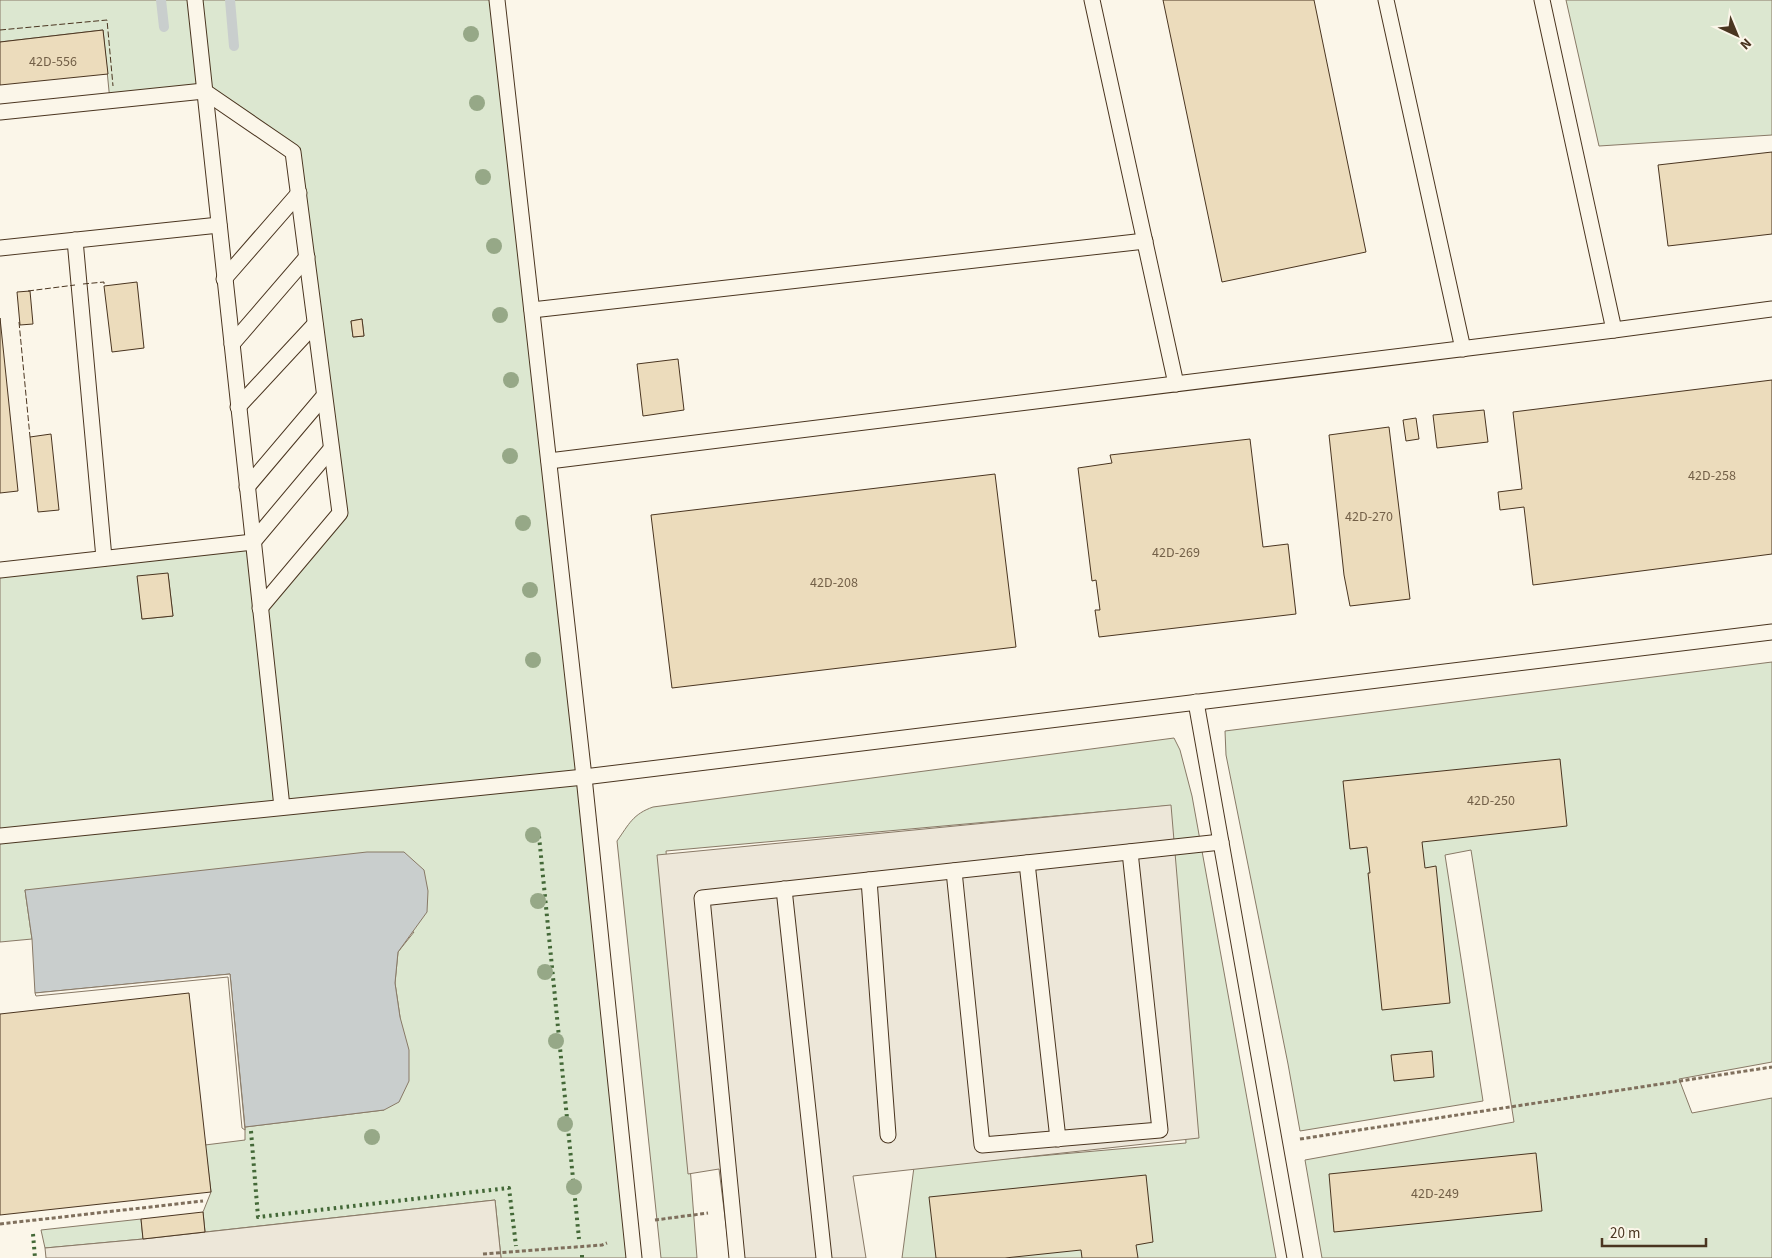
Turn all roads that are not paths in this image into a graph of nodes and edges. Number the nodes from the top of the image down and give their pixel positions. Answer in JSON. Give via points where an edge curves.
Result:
{"nodes":[{"id":1,"x":194,"y":0,"type":"edge"},
{"id":2,"x":498,"y":0,"type":"edge"},
{"id":3,"x":1092,"y":0,"type":"edge"},
{"id":4,"x":1386,"y":0,"type":"edge"},
{"id":5,"x":1542,"y":0,"type":"edge"},
{"id":6,"x":204,"y":91,"type":"junction"},
{"id":7,"x":0,"y":112,"type":"edge"},
{"id":8,"x":299,"y":193,"type":"junction"},
{"id":9,"x":219,"y":225,"type":"junction"},
{"id":10,"x":75,"y":240,"type":"junction"},
{"id":11,"x":1145,"y":241,"type":"junction"},
{"id":12,"x":0,"y":248,"type":"edge"},
{"id":13,"x":307,"y":257,"type":"junction"},
{"id":14,"x":224,"y":279,"type":"junction"},
{"id":15,"x":1772,"y":309,"type":"edge"},
{"id":16,"x":532,"y":310,"type":"junction"},
{"id":17,"x":315,"y":324,"type":"junction"},
{"id":18,"x":1614,"y":330,"type":"junction"},
{"id":19,"x":232,"y":344,"type":"junction"},
{"id":20,"x":1463,"y":349,"type":"junction"},
{"id":21,"x":1176,"y":384,"type":"junction"},
{"id":22,"x":324,"y":396,"type":"junction"},
{"id":23,"x":238,"y":407,"type":"junction"},
{"id":24,"x":331,"y":449,"type":"junction"},
{"id":25,"x":549,"y":461,"type":"junction"},
{"id":26,"x":247,"y":488,"type":"junction"},
{"id":27,"x":253,"y":542,"type":"junction"},
{"id":28,"x":104,"y":558,"type":"junction"},
{"id":29,"x":0,"y":570,"type":"edge"},
{"id":30,"x":260,"y":608,"type":"junction"},
{"id":31,"x":1772,"y":632,"type":"edge"},
{"id":32,"x":1196,"y":702,"type":"junction"},
{"id":33,"x":584,"y":777,"type":"junction"},
{"id":34,"x":282,"y":808,"type":"junction"},
{"id":35,"x":0,"y":836,"type":"edge"},
{"id":36,"x":1221,"y":842,"type":"junction"},
{"id":37,"x":1130,"y":852,"type":"junction"},
{"id":38,"x":1027,"y":863,"type":"junction"},
{"id":39,"x":954,"y":871,"type":"junction"},
{"id":40,"x":869,"y":880,"type":"junction"},
{"id":41,"x":784,"y":890,"type":"junction"},
{"id":42,"x":888,"y":1135,"type":"dead end"},
{"id":43,"x":1058,"y":1138,"type":"junction"},
{"id":44,"x":634,"y":1258,"type":"edge"},
{"id":45,"x":737,"y":1258,"type":"edge"},
{"id":46,"x":824,"y":1258,"type":"edge"},
{"id":47,"x":1295,"y":1258,"type":"edge"}],
"edges":[{"from":1,"to":6,"type":"lane"},
{"from":2,"to":16,"type":"lane"},
{"from":3,"to":11,"type":"lane"},
{"from":4,"to":20,"type":"lane"},
{"from":5,"to":18,"type":"lane"},
{"from":6,"to":7,"type":"lane"},
{"from":6,"to":8,"type":"lane","via":[[293,152]]},
{"from":6,"to":9,"type":"lane"},
{"from":8,"to":13,"type":"lane"},
{"from":8,"to":14,"type":"lane"},
{"from":9,"to":10,"type":"lane"},
{"from":9,"to":14,"type":"lane"},
{"from":10,"to":12,"type":"lane"},
{"from":10,"to":28,"type":"lane"},
{"from":11,"to":16,"type":"lane"},
{"from":11,"to":21,"type":"lane"},
{"from":13,"to":17,"type":"lane"},
{"from":13,"to":19,"type":"lane"},
{"from":14,"to":19,"type":"lane"},
{"from":15,"to":18,"type":"lane"},
{"from":16,"to":25,"type":"lane"},
{"from":17,"to":22,"type":"lane"},
{"from":17,"to":23,"type":"lane"},
{"from":18,"to":20,"type":"lane"},
{"from":19,"to":23,"type":"lane"},
{"from":20,"to":21,"type":"lane"},
{"from":21,"to":25,"type":"lane"},
{"from":22,"to":24,"type":"lane"},
{"from":22,"to":26,"type":"lane"},
{"from":23,"to":26,"type":"lane"},
{"from":24,"to":27,"type":"lane"},
{"from":24,"to":30,"type":"lane","via":[[340,513]]},
{"from":25,"to":33,"type":"lane"},
{"from":26,"to":27,"type":"lane"},
{"from":27,"to":28,"type":"lane"},
{"from":27,"to":30,"type":"lane"},
{"from":28,"to":29,"type":"lane"},
{"from":30,"to":34,"type":"lane"},
{"from":31,"to":32,"type":"lane"},
{"from":32,"to":33,"type":"lane"},
{"from":32,"to":36,"type":"lane"},
{"from":33,"to":34,"type":"lane"},
{"from":33,"to":44,"type":"lane"},
{"from":34,"to":35,"type":"lane"},
{"from":36,"to":37,"type":"lane"},
{"from":36,"to":47,"type":"lane"},
{"from":37,"to":38,"type":"lane"},
{"from":37,"to":43,"type":"lane","via":[[1160,1130]]},
{"from":38,"to":39,"type":"lane"},
{"from":38,"to":43,"type":"lane"},
{"from":39,"to":40,"type":"lane"},
{"from":39,"to":43,"type":"lane","via":[[982,1145]]},
{"from":40,"to":41,"type":"lane"},
{"from":40,"to":42,"type":"lane"},
{"from":41,"to":45,"type":"lane","via":[[702,898]]},
{"from":41,"to":46,"type":"lane"}]}
